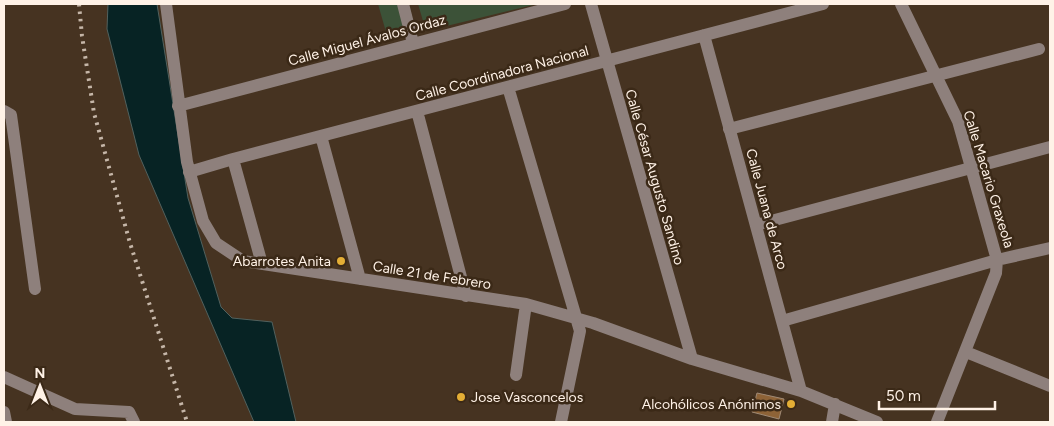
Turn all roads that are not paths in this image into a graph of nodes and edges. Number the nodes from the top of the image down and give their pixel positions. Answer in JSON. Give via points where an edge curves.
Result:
{"nodes":[{"id":1,"x":166,"y":4,"type":"edge"},
{"id":2,"x":403,"y":4,"type":"edge"},
{"id":3,"x":564,"y":4,"type":"edge"},
{"id":4,"x":591,"y":4,"type":"edge"},
{"id":5,"x":822,"y":4,"type":"edge"},
{"id":6,"x":901,"y":4,"type":"edge"},
{"id":7,"x":704,"y":35,"type":"junction"},
{"id":8,"x":413,"y":43,"type":"junction"},
{"id":9,"x":1039,"y":49,"type":"dead end"},
{"id":10,"x":606,"y":61,"type":"junction"},
{"id":11,"x":937,"y":75,"type":"junction"},
{"id":12,"x":508,"y":87,"type":"junction"},
{"id":13,"x":178,"y":106,"type":"junction"},
{"id":14,"x":417,"y":111,"type":"junction"},
{"id":15,"x":7,"y":113,"type":"edge"},
{"id":16,"x":729,"y":129,"type":"junction"},
{"id":17,"x":321,"y":136,"type":"junction"},
{"id":18,"x":1050,"y":147,"type":"edge"},
{"id":19,"x":233,"y":159,"type":"junction"},
{"id":20,"x":971,"y":168,"type":"junction"},
{"id":21,"x":189,"y":172,"type":"junction"},
{"id":22,"x":756,"y":225,"type":"junction"},
{"id":23,"x":1050,"y":248,"type":"edge"},
{"id":24,"x":997,"y":260,"type":"junction"},
{"id":25,"x":262,"y":264,"type":"junction"},
{"id":26,"x":360,"y":279,"type":"junction"},
{"id":27,"x":35,"y":289,"type":"dead end"},
{"id":28,"x":466,"y":296,"type":"junction"},
{"id":29,"x":526,"y":304,"type":"junction"},
{"id":30,"x":577,"y":318,"type":"junction"},
{"id":31,"x":782,"y":321,"type":"junction"},
{"id":32,"x":966,"y":352,"type":"junction"},
{"id":33,"x":692,"y":359,"type":"junction"},
{"id":34,"x":516,"y":375,"type":"dead end"},
{"id":35,"x":4,"y":377,"type":"edge"},
{"id":36,"x":1050,"y":386,"type":"edge"},
{"id":37,"x":801,"y":391,"type":"junction"},
{"id":38,"x":835,"y":404,"type":"junction"},
{"id":39,"x":4,"y":412,"type":"edge"},
{"id":40,"x":6,"y":422,"type":"edge"},
{"id":41,"x":134,"y":422,"type":"edge"},
{"id":42,"x":561,"y":422,"type":"edge"},
{"id":43,"x":832,"y":422,"type":"edge"},
{"id":44,"x":877,"y":422,"type":"edge"},
{"id":45,"x":937,"y":422,"type":"edge"}],
"edges":[{"from":1,"to":13,"type":"street","name":"Calle 21 de Febrero"},
{"from":2,"to":8,"type":"street"},
{"from":3,"to":8,"type":"street","name":"Calle Miguel Ávalos Ordaz"},
{"from":4,"to":10,"type":"street","name":"Calle César Augusto Sandino"},
{"from":5,"to":7,"type":"street","name":"Calle Coordinadora Nacional"},
{"from":6,"to":11,"type":"street","name":"Calle Macario Graxeola"},
{"from":7,"to":10,"type":"street","name":"Calle Coordinadora Nacional"},
{"from":7,"to":16,"type":"street","name":"Calle Juana de Arco"},
{"from":8,"to":13,"type":"street","name":"Calle Miguel Ávalos Ordaz"},
{"from":9,"to":11,"type":"street"},
{"from":10,"to":12,"type":"street","name":"Calle Coordinadora Nacional"},
{"from":10,"to":33,"type":"street","name":"Calle César Augusto Sandino"},
{"from":11,"to":16,"type":"street"},
{"from":11,"to":20,"type":"street","name":"Calle Macario Graxeola","via":[[958,121]]},
{"from":12,"to":14,"type":"street","name":"Calle Coordinadora Nacional"},
{"from":12,"to":30,"type":"street"},
{"from":13,"to":21,"type":"street","name":"Calle 21 de Febrero"},
{"from":14,"to":17,"type":"street","name":"Calle Coordinadora Nacional"},
{"from":14,"to":28,"type":"street"},
{"from":15,"to":27,"type":"street"},
{"from":16,"to":22,"type":"street","name":"Calle Juana de Arco"},
{"from":17,"to":19,"type":"street","name":"Calle Coordinadora Nacional"},
{"from":17,"to":26,"type":"street"},
{"from":18,"to":20,"type":"street"},
{"from":19,"to":21,"type":"street","name":"Calle Coordinadora Nacional"},
{"from":19,"to":25,"type":"street"},
{"from":20,"to":22,"type":"street"},
{"from":20,"to":24,"type":"street","name":"Calle Macario Graxeola"},
{"from":21,"to":25,"type":"street","name":"Calle 21 de Febrero","via":[[203,221],[216,243],[243,261]]},
{"from":22,"to":31,"type":"street","name":"Calle Juana de Arco"},
{"from":23,"to":24,"type":"street"},
{"from":24,"to":31,"type":"street"},
{"from":24,"to":32,"type":"street","name":"Calle Macario Graxeola","via":[[996,273]]},
{"from":25,"to":26,"type":"street","name":"Calle 21 de Febrero"},
{"from":26,"to":28,"type":"street","name":"Calle 21 de Febrero"},
{"from":28,"to":29,"type":"street","name":"Calle 21 de Febrero"},
{"from":29,"to":30,"type":"street","name":"Calle 21 de Febrero"},
{"from":29,"to":34,"type":"street"},
{"from":30,"to":33,"type":"street","name":"Calle 21 de Febrero"},
{"from":30,"to":42,"type":"street","via":[[580,331]]},
{"from":31,"to":37,"type":"street","name":"Calle Juana de Arco"},
{"from":32,"to":36,"type":"street"},
{"from":32,"to":45,"type":"street","name":"Calle Macario Graxeola"},
{"from":33,"to":37,"type":"street","name":"Calle 21 de Febrero"},
{"from":35,"to":41,"type":"street","via":[[75,409],[129,412]]},
{"from":37,"to":38,"type":"street","name":"Calle 21 de Febrero"},
{"from":38,"to":43,"type":"street"},
{"from":38,"to":44,"type":"street","name":"Calle 21 de Febrero"},
{"from":39,"to":40,"type":"street"}]}
